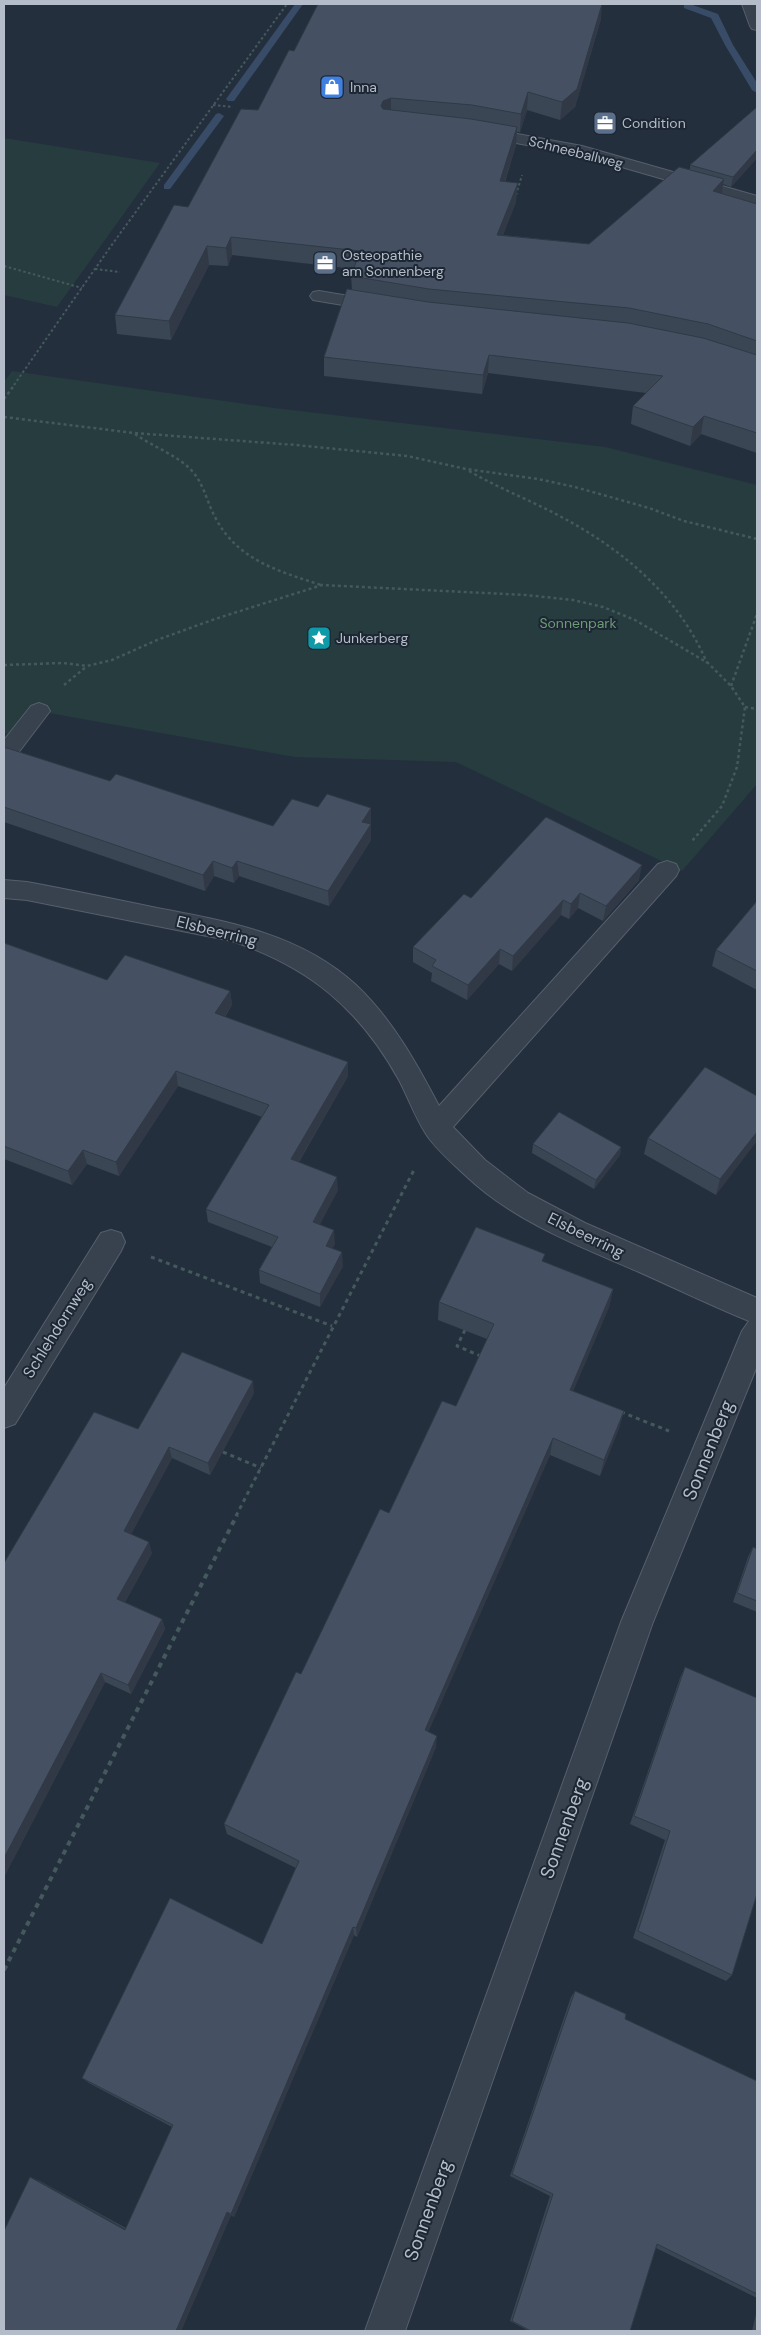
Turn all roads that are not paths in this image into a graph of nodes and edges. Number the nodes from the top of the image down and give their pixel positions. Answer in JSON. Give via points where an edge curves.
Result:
{"nodes":[{"id":1,"x":750,"y":4,"type":"edge"},
{"id":2,"x":757,"y":26,"type":"edge"},
{"id":3,"x":461,"y":129,"type":"edge"},
{"id":4,"x":757,"y":201,"type":"edge"},
{"id":5,"x":319,"y":296,"type":"dead end"},
{"id":6,"x":401,"y":309,"type":"edge"},
{"id":7,"x":39,"y":711,"type":"dead end"},
{"id":8,"x":4,"y":755,"type":"edge"},
{"id":9,"x":667,"y":870,"type":"road end"},
{"id":10,"x":4,"y":889,"type":"edge"},
{"id":11,"x":436,"y":1127,"type":"junction"},
{"id":12,"x":111,"y":1242,"type":"road end"},
{"id":13,"x":757,"y":1311,"type":"edge"},
{"id":14,"x":757,"y":1331,"type":"edge"},
{"id":15,"x":4,"y":1414,"type":"edge"},
{"id":16,"x":385,"y":2331,"type":"edge"}],
"edges":[{"from":1,"to":2,"type":"street"},
{"from":3,"to":4,"type":"street","name":"Schneeballweg","via":[[582,151]]},
{"from":5,"to":6,"type":"street"},
{"from":7,"to":8,"type":"street"},
{"from":9,"to":11,"type":"street"},
{"from":10,"to":11,"type":"street","name":"Elsbeerring","via":[[234,932],[273,945],[313,966],[346,991],[377,1025],[408,1072]]},
{"from":11,"to":13,"type":"street","name":"Elsbeerring","via":[[475,1168],[518,1201],[575,1232]]},
{"from":12,"to":15,"type":"street","name":"Schlehdornweg"},
{"from":14,"to":16,"type":"street","name":"Sonnenberg","via":[[637,1622]]}]}
